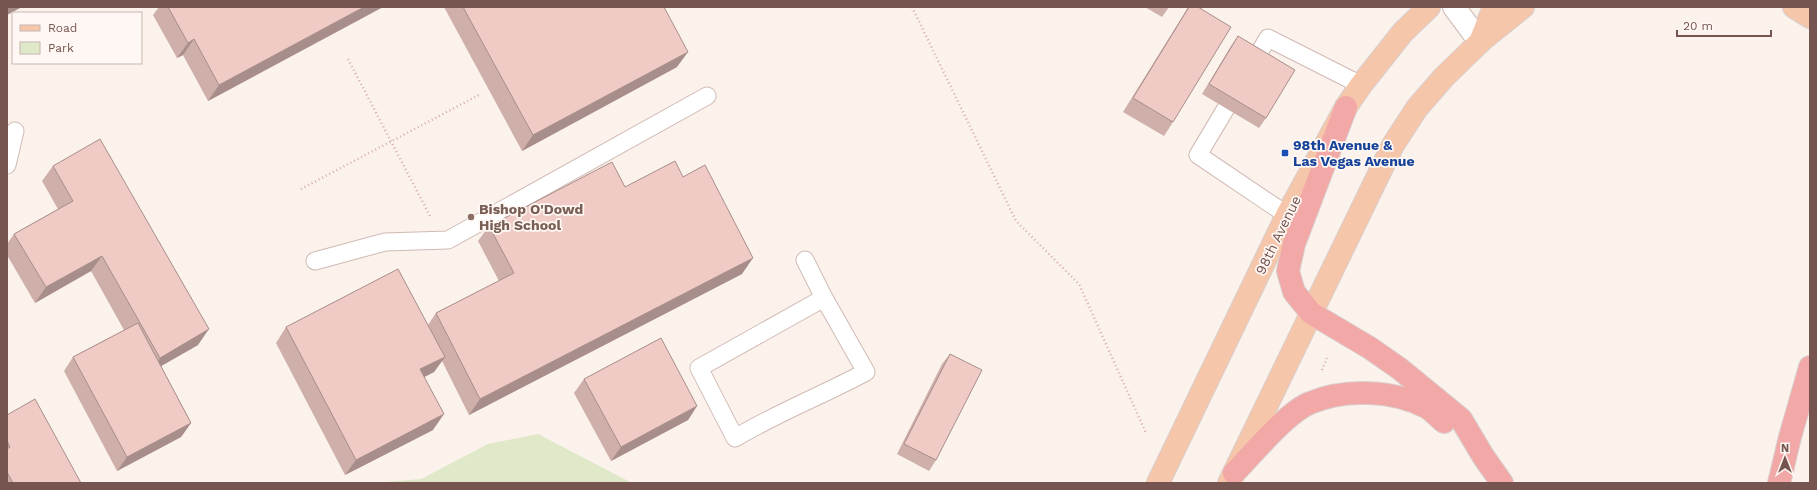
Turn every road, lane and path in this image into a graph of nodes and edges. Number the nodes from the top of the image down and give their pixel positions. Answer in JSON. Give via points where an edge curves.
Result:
{"nodes":[{"id":1,"x":912,"y":7,"type":"edge"},
{"id":2,"x":1429,"y":7,"type":"edge"},
{"id":3,"x":1454,"y":7,"type":"edge"},
{"id":4,"x":1494,"y":7,"type":"edge"},
{"id":5,"x":1523,"y":7,"type":"edge"},
{"id":6,"x":1794,"y":7,"type":"edge"},
{"id":7,"x":1810,"y":17,"type":"edge"},
{"id":8,"x":1480,"y":42,"type":"junction"},
{"id":9,"x":348,"y":59,"type":"dead end"},
{"id":10,"x":1361,"y":84,"type":"junction"},
{"id":11,"x":479,"y":95,"type":"dead end"},
{"id":12,"x":706,"y":96,"type":"dead end"},
{"id":13,"x":1346,"y":107,"type":"junction"},
{"id":14,"x":15,"y":131,"type":"dead end"},
{"id":15,"x":391,"y":142,"type":"junction"},
{"id":16,"x":7,"y":166,"type":"edge"},
{"id":17,"x":301,"y":189,"type":"dead end"},
{"id":18,"x":1287,"y":215,"type":"junction"},
{"id":19,"x":430,"y":217,"type":"dead end"},
{"id":20,"x":804,"y":260,"type":"dead end"},
{"id":21,"x":315,"y":261,"type":"dead end"},
{"id":22,"x":824,"y":298,"type":"junction"},
{"id":23,"x":1311,"y":313,"type":"junction"},
{"id":24,"x":1329,"y":354,"type":"dead end"},
{"id":25,"x":1810,"y":367,"type":"edge"},
{"id":26,"x":1320,"y":374,"type":"dead end"},
{"id":27,"x":1146,"y":433,"type":"dead end"},
{"id":28,"x":1484,"y":456,"type":"junction"},
{"id":29,"x":1232,"y":478,"type":"edge"},
{"id":30,"x":1158,"y":483,"type":"edge"},
{"id":31,"x":1502,"y":483,"type":"edge"},
{"id":32,"x":1779,"y":483,"type":"edge"}],
"edges":[{"from":1,"to":27,"type":"path","via":[[1016,221],[1079,284]]},
{"from":2,"to":10,"type":"main road","name":"98th Avenue","via":[[1402,32]]},
{"from":3,"to":8,"type":"street"},
{"from":4,"to":8,"type":"main road"},
{"from":5,"to":8,"type":"main road"},
{"from":6,"to":7,"type":"main road"},
{"from":8,"to":23,"type":"main road","via":[[1444,77],[1418,108],[1393,145]]},
{"from":9,"to":15,"type":"path"},
{"from":10,"to":13,"type":"main road","name":"98th Avenue"},
{"from":10,"to":18,"type":"lane","via":[[1268,38],[1198,155]]},
{"from":11,"to":15,"type":"path"},
{"from":12,"to":21,"type":"lane","via":[[448,240],[385,242]]},
{"from":13,"to":18,"type":"main road","name":"98th Avenue"},
{"from":13,"to":23,"type":"highway","via":[[1294,244],[1288,271],[1294,292]]},
{"from":14,"to":16,"type":"lane"},
{"from":15,"to":17,"type":"path"},
{"from":15,"to":19,"type":"path"},
{"from":18,"to":30,"type":"main road","name":"98th Avenue"},
{"from":20,"to":22,"type":"lane"},
{"from":22,"to":22,"type":"lane","via":[[700,368],[735,438],[866,372]]},
{"from":23,"to":28,"type":"highway","via":[[1400,369],[1462,419]]},
{"from":23,"to":29,"type":"main road"},
{"from":24,"to":26,"type":"path"},
{"from":25,"to":32,"type":"highway"},
{"from":28,"to":29,"type":"highway","via":[[1429,409],[1404,399],[1374,393],[1346,394],[1309,403],[1289,417]]},
{"from":28,"to":31,"type":"highway"}]}
